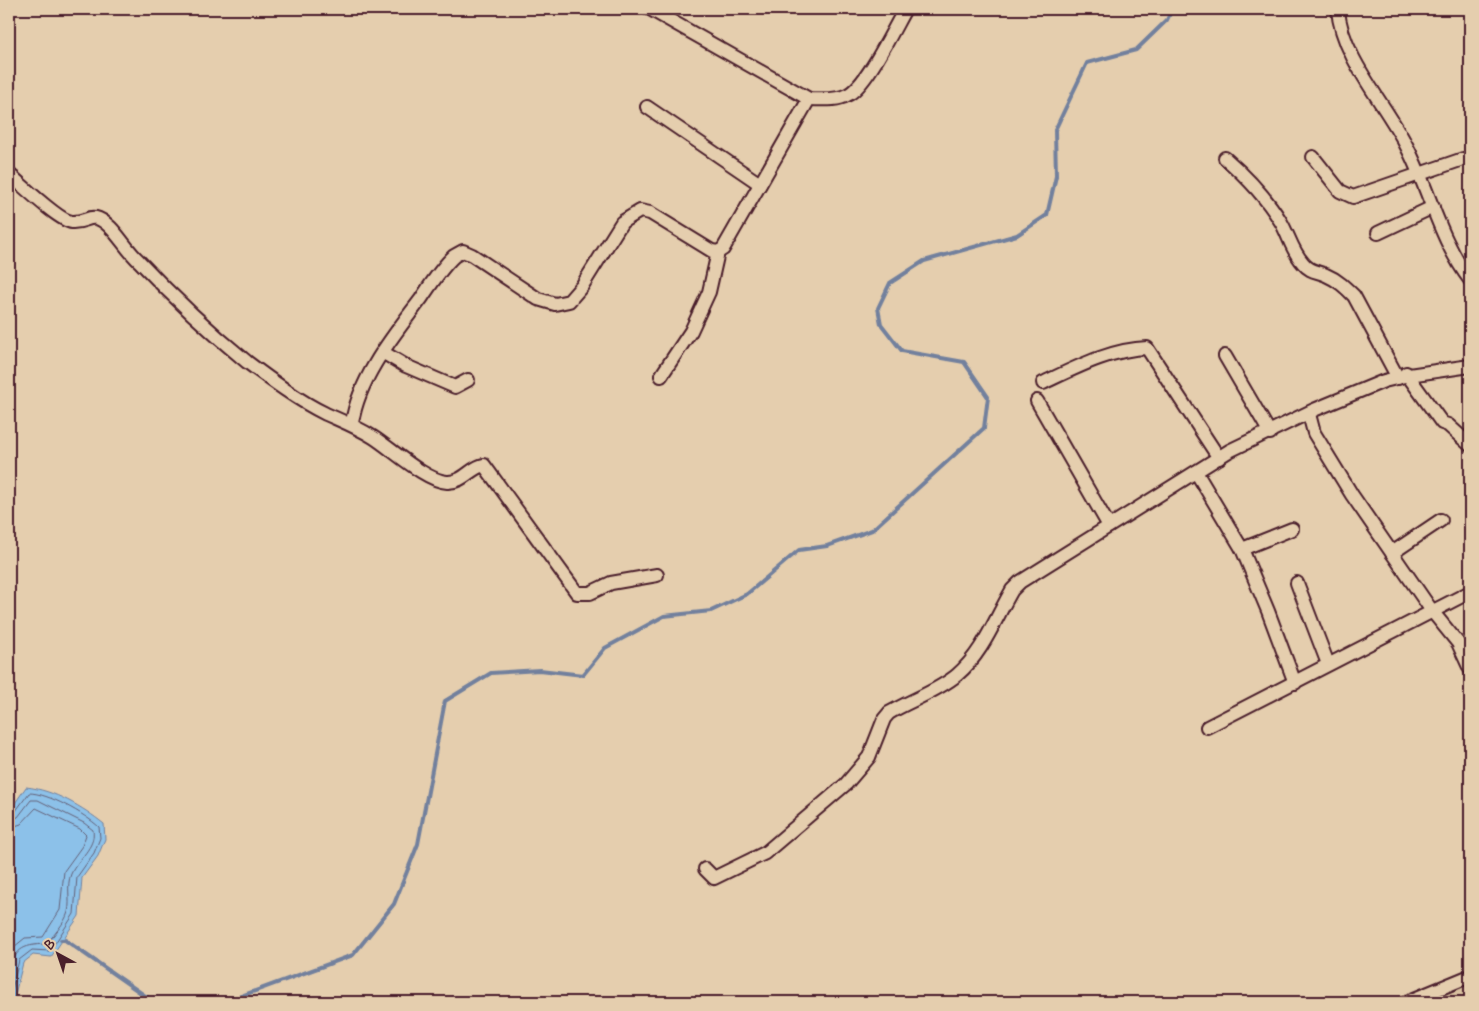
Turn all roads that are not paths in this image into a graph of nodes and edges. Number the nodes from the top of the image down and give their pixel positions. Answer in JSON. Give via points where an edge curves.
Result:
{"nodes":[{"id":1,"x":650,"y":9,"type":"edge"},
{"id":2,"x":905,"y":9,"type":"edge"},
{"id":3,"x":1338,"y":9,"type":"edge"},
{"id":4,"x":809,"y":99,"type":"junction"},
{"id":5,"x":647,"y":107,"type":"dead end"},
{"id":6,"x":1313,"y":157,"type":"dead end"},
{"id":7,"x":1225,"y":158,"type":"dead end"},
{"id":8,"x":1463,"y":160,"type":"dead end"},
{"id":9,"x":9,"y":174,"type":"edge"},
{"id":10,"x":1418,"y":174,"type":"junction"},
{"id":11,"x":760,"y":184,"type":"junction"},
{"id":12,"x":1433,"y":207,"type":"junction"},
{"id":13,"x":1378,"y":233,"type":"dead end"},
{"id":14,"x":718,"y":252,"type":"junction"},
{"id":15,"x":1470,"y":280,"type":"edge"},
{"id":16,"x":384,"y":353,"type":"junction"},
{"id":17,"x":1225,"y":356,"type":"dead end"},
{"id":18,"x":1470,"y":366,"type":"edge"},
{"id":19,"x":1405,"y":375,"type":"junction"},
{"id":20,"x":661,"y":376,"type":"dead end"},
{"id":21,"x":468,"y":380,"type":"dead end"},
{"id":22,"x":1043,"y":383,"type":"dead end"},
{"id":23,"x":1037,"y":401,"type":"dead end"},
{"id":24,"x":1309,"y":414,"type":"junction"},
{"id":25,"x":352,"y":423,"type":"junction"},
{"id":26,"x":1270,"y":433,"type":"junction"},
{"id":27,"x":1470,"y":445,"type":"edge"},
{"id":28,"x":1218,"y":458,"type":"junction"},
{"id":29,"x":1196,"y":472,"type":"junction"},
{"id":30,"x":1441,"y":520,"type":"dead end"},
{"id":31,"x":1109,"y":526,"type":"junction"},
{"id":32,"x":1292,"y":529,"type":"dead end"},
{"id":33,"x":1242,"y":549,"type":"junction"},
{"id":34,"x":1392,"y":553,"type":"junction"},
{"id":35,"x":658,"y":575,"type":"dead end"},
{"id":36,"x":1297,"y":583,"type":"dead end"},
{"id":37,"x":1470,"y":592,"type":"edge"},
{"id":38,"x":1432,"y":611,"type":"junction"},
{"id":39,"x":1328,"y":664,"type":"junction"},
{"id":40,"x":1470,"y":669,"type":"edge"},
{"id":41,"x":1295,"y":683,"type":"junction"},
{"id":42,"x":1207,"y":727,"type":"dead end"},
{"id":43,"x":705,"y":869,"type":"dead end"},
{"id":44,"x":1470,"y":976,"type":"edge"},
{"id":45,"x":1407,"y":1002,"type":"edge"}],
"edges":[{"from":1,"to":4,"type":"street"},
{"from":2,"to":4,"type":"street","via":[[856,88],[848,95],[831,99]]},
{"from":3,"to":10,"type":"street","via":[[1344,41],[1406,144]]},
{"from":4,"to":11,"type":"street"},
{"from":5,"to":11,"type":"street"},
{"from":6,"to":10,"type":"street","via":[[1340,191],[1353,197]]},
{"from":7,"to":19,"type":"street","via":[[1263,195],[1303,264],[1345,286],[1354,296]]},
{"from":8,"to":10,"type":"street"},
{"from":9,"to":25,"type":"street","via":[[59,216],[71,222],[90,216],[99,218],[199,321],[248,362],[311,405]]},
{"from":10,"to":12,"type":"street"},
{"from":11,"to":14,"type":"street"},
{"from":12,"to":13,"type":"street"},
{"from":12,"to":15,"type":"street","via":[[1448,246]]},
{"from":14,"to":16,"type":"street","via":[[650,213],[640,211],[622,222],[569,301],[555,304],[538,299],[463,251],[446,264]]},
{"from":14,"to":20,"type":"street","via":[[709,292],[690,332]]},
{"from":16,"to":21,"type":"street","via":[[455,387]]},
{"from":16,"to":25,"type":"street","via":[[354,406]]},
{"from":17,"to":26,"type":"street"},
{"from":18,"to":19,"type":"street"},
{"from":19,"to":24,"type":"street","via":[[1344,397]]},
{"from":19,"to":27,"type":"street","via":[[1442,423]]},
{"from":22,"to":28,"type":"street","via":[[1118,353],[1147,348]]},
{"from":23,"to":31,"type":"street"},
{"from":24,"to":26,"type":"street"},
{"from":24,"to":34,"type":"street","via":[[1314,433]]},
{"from":25,"to":35,"type":"street","via":[[430,477],[448,482],[461,479],[484,465],[577,593],[590,593],[611,582]]},
{"from":26,"to":28,"type":"street"},
{"from":28,"to":29,"type":"street"},
{"from":29,"to":31,"type":"street"},
{"from":29,"to":33,"type":"street"},
{"from":30,"to":34,"type":"street"},
{"from":31,"to":43,"type":"street","via":[[1016,585],[967,666],[943,685],[889,713],[861,769],[777,844],[746,865],[718,877],[711,877]]},
{"from":32,"to":33,"type":"street"},
{"from":33,"to":41,"type":"street"},
{"from":34,"to":38,"type":"street"},
{"from":36,"to":39,"type":"street"},
{"from":37,"to":38,"type":"street"},
{"from":38,"to":39,"type":"street"},
{"from":38,"to":40,"type":"street","via":[[1458,643]]},
{"from":39,"to":41,"type":"street"},
{"from":41,"to":42,"type":"street"},
{"from":44,"to":45,"type":"street"}]}
